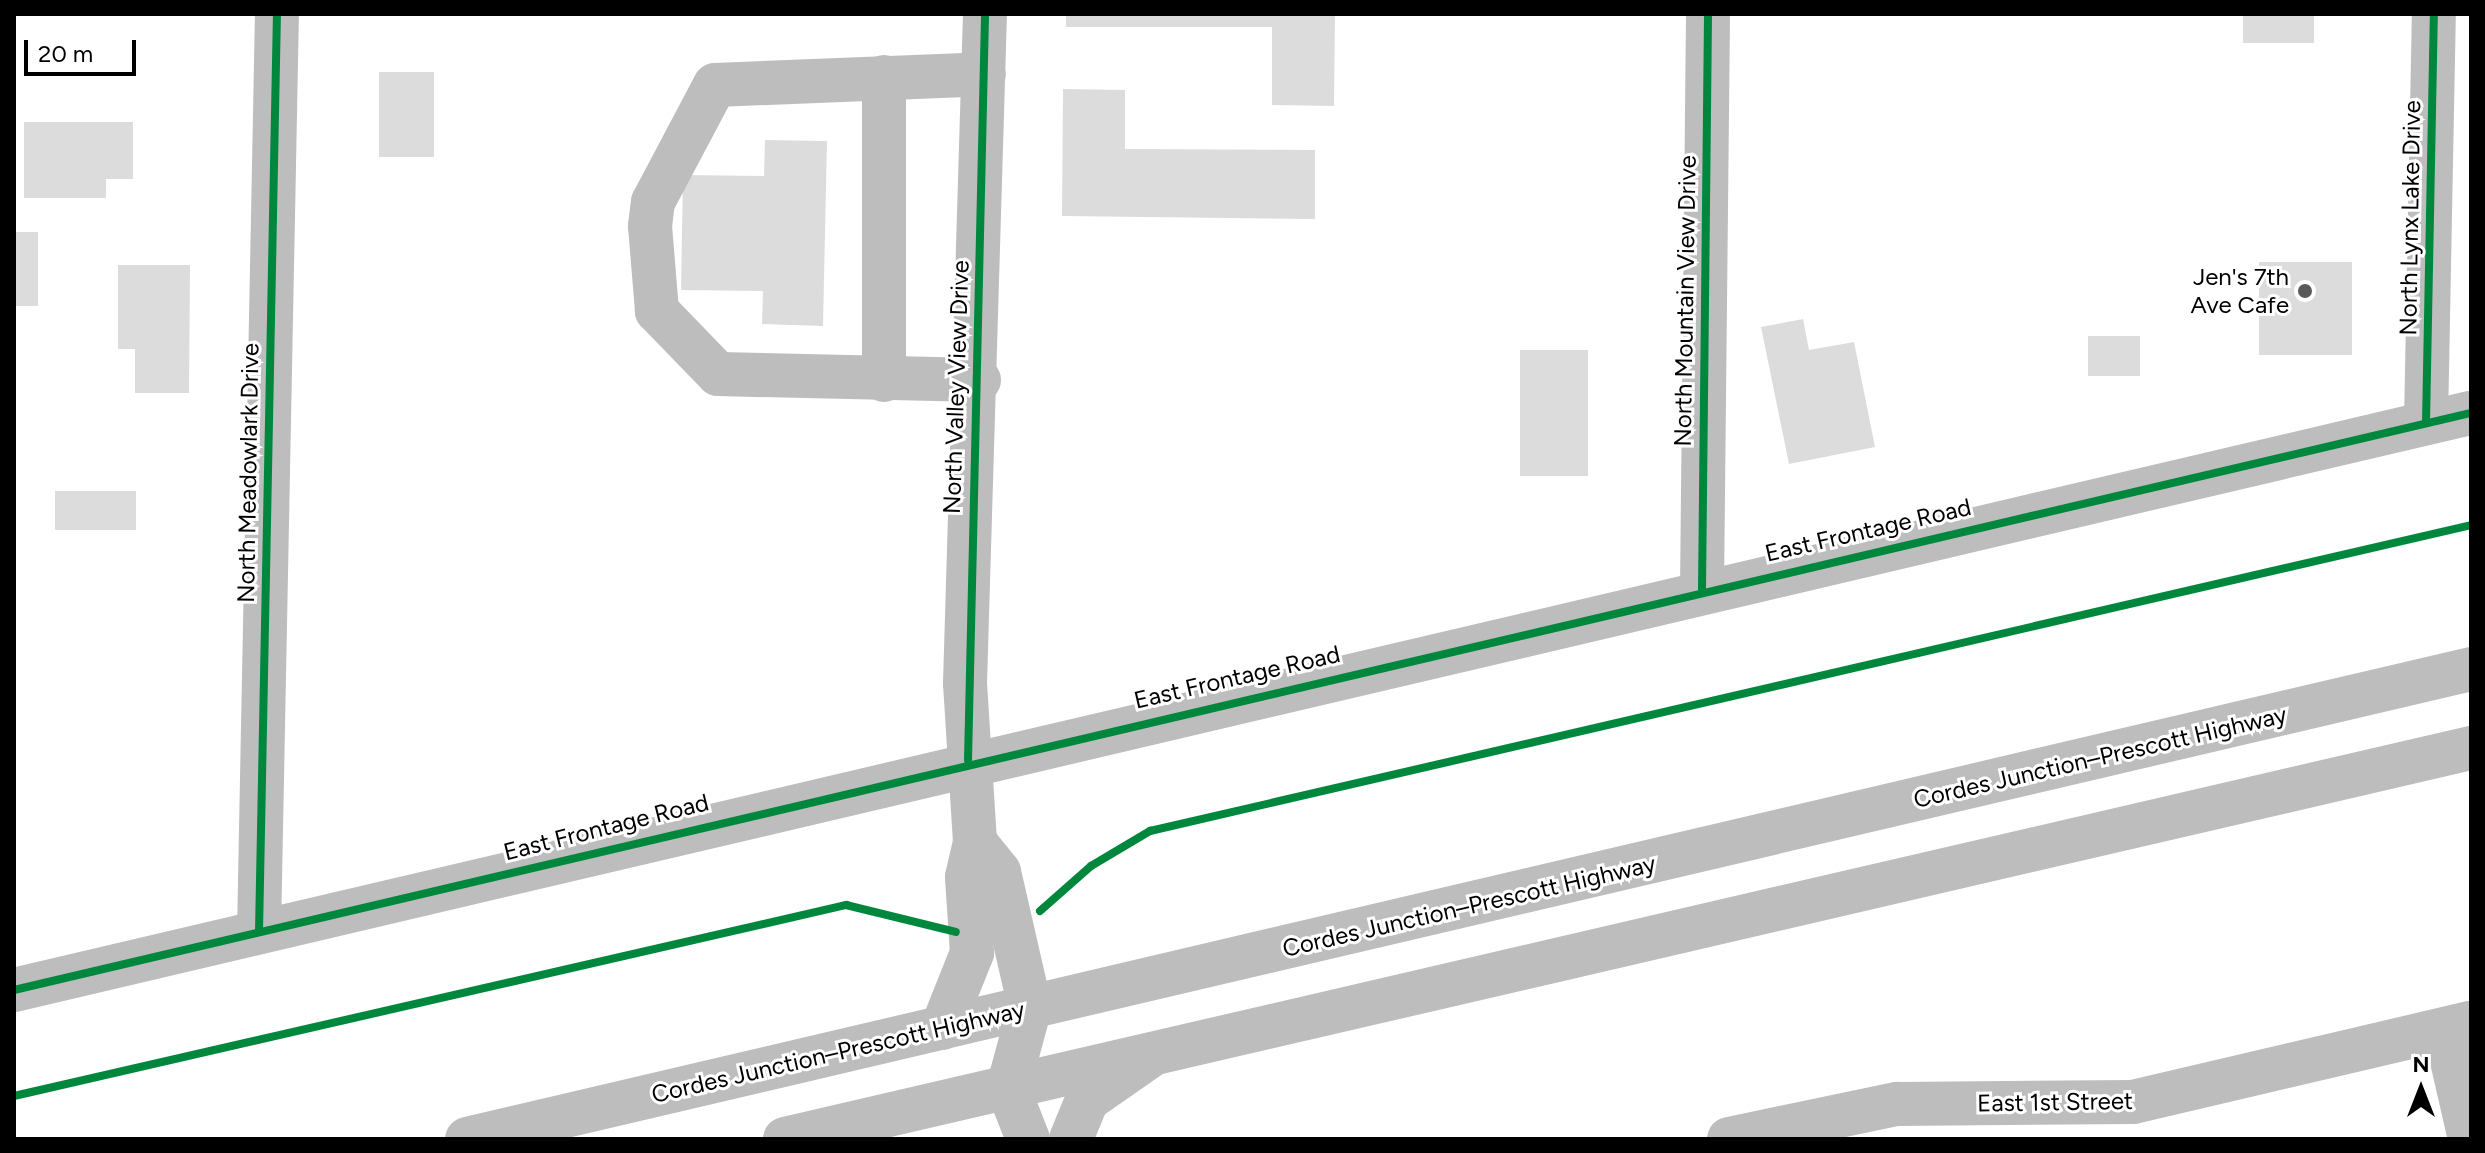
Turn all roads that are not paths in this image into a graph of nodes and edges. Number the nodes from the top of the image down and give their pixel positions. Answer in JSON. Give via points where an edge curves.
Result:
{"nodes":[{"id":1,"x":277,"y":14,"type":"edge"},
{"id":2,"x":985,"y":14,"type":"edge"},
{"id":3,"x":1708,"y":14,"type":"edge"},
{"id":4,"x":2434,"y":14,"type":"edge"},
{"id":5,"x":984,"y":74,"type":"junction"},
{"id":6,"x":884,"y":77,"type":"junction"},
{"id":7,"x":884,"y":380,"type":"junction"},
{"id":8,"x":979,"y":380,"type":"junction"},
{"id":9,"x":2471,"y":413,"type":"edge"},
{"id":10,"x":2426,"y":423,"type":"junction"},
{"id":11,"x":1702,"y":589,"type":"junction"},
{"id":12,"x":2471,"y":669,"type":"edge"},
{"id":13,"x":2471,"y":748,"type":"edge"},
{"id":14,"x":968,"y":760,"type":"junction"},
{"id":15,"x":975,"y":842,"type":"junction"},
{"id":16,"x":259,"y":932,"type":"junction"},
{"id":17,"x":14,"y":990,"type":"edge"},
{"id":18,"x":1030,"y":1007,"type":"junction"},
{"id":19,"x":2458,"y":1026,"type":"edge"},
{"id":20,"x":942,"y":1028,"type":"junction"},
{"id":21,"x":1150,"y":1056,"type":"junction"},
{"id":22,"x":1008,"y":1088,"type":"junction"},
{"id":23,"x":467,"y":1139,"type":"edge"},
{"id":24,"x":785,"y":1139,"type":"edge"},
{"id":25,"x":1028,"y":1139,"type":"edge"},
{"id":26,"x":1071,"y":1139,"type":"edge"},
{"id":27,"x":1729,"y":1139,"type":"edge"},
{"id":28,"x":2470,"y":1139,"type":"edge"}],
"edges":[{"from":1,"to":16,"type":"street","name":"North Meadowlark Drive"},
{"from":2,"to":5,"type":"street","name":"North Valley View Drive"},
{"from":3,"to":11,"type":"street","name":"North Mountain View Drive"},
{"from":4,"to":10,"type":"street","name":"North Lynx Lake Drive"},
{"from":5,"to":6,"type":"street"},
{"from":5,"to":8,"type":"street","name":"North Valley View Drive"},
{"from":6,"to":7,"type":"street"},
{"from":6,"to":7,"type":"street","via":[[715,85],[653,202],[650,226],[657,311],[718,374]]},
{"from":7,"to":8,"type":"street"},
{"from":8,"to":14,"type":"street","name":"North Valley View Drive"},
{"from":9,"to":10,"type":"street","name":"East Frontage Road"},
{"from":10,"to":11,"type":"street","name":"East Frontage Road"},
{"from":11,"to":14,"type":"street","name":"East Frontage Road"},
{"from":12,"to":18,"type":"street","name":"Cordes Junction–Prescott Highway"},
{"from":13,"to":21,"type":"street"},
{"from":14,"to":15,"type":"street","name":"North Valley View Drive"},
{"from":14,"to":16,"type":"street","name":"East Frontage Road"},
{"from":15,"to":18,"type":"street","via":[[999,872]]},
{"from":15,"to":20,"type":"street","name":"North Valley View Drive","via":[[967,877],[972,953]]},
{"from":16,"to":17,"type":"street","name":"East Frontage Road"},
{"from":18,"to":20,"type":"street","name":"Cordes Junction–Prescott Highway"},
{"from":18,"to":22,"type":"street"},
{"from":19,"to":27,"type":"street","name":"East 1st Street","via":[[2133,1102],[1897,1104]]},
{"from":19,"to":28,"type":"street"},
{"from":20,"to":23,"type":"street","name":"Cordes Junction–Prescott Highway"},
{"from":21,"to":22,"type":"street"},
{"from":21,"to":26,"type":"street","via":[[1087,1100]]},
{"from":22,"to":24,"type":"street"},
{"from":22,"to":25,"type":"street"}]}
